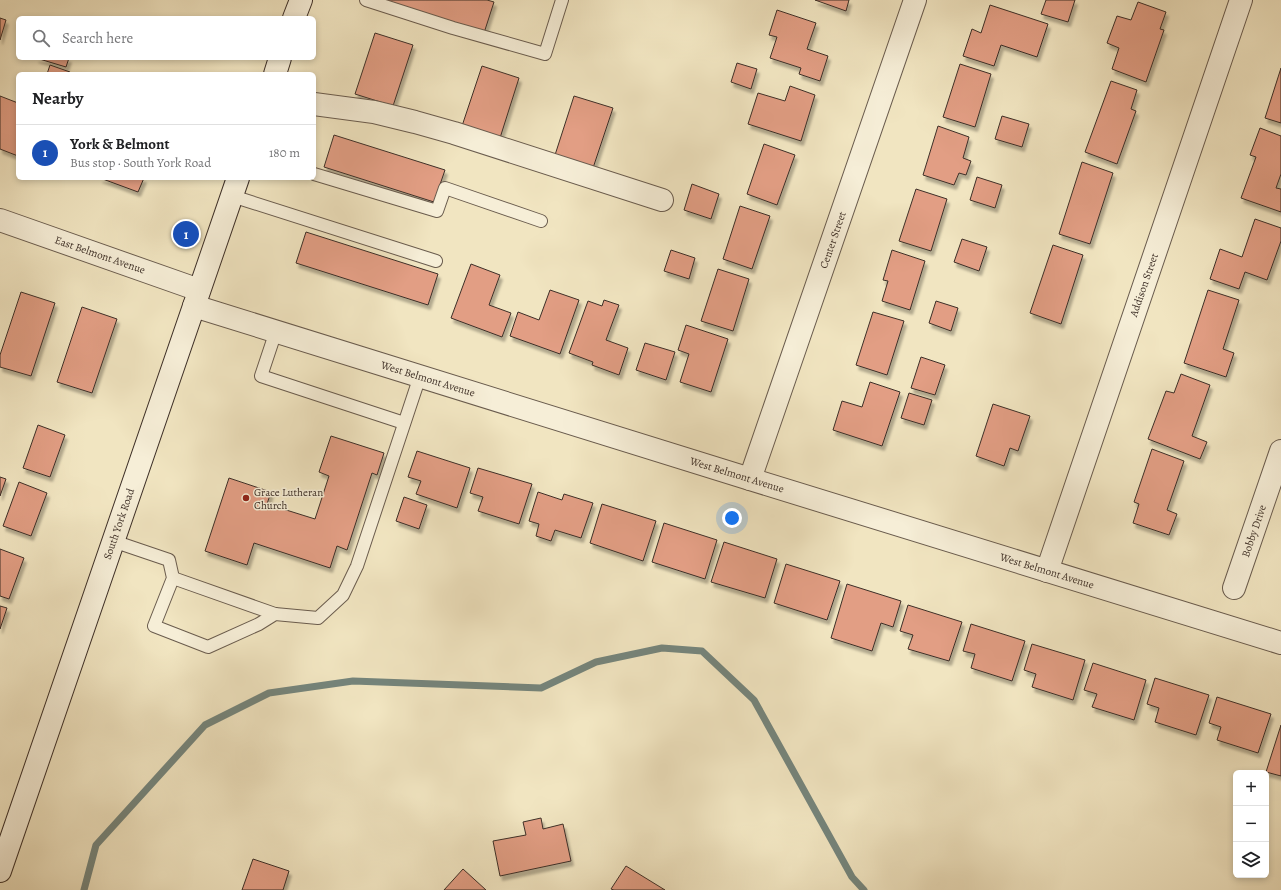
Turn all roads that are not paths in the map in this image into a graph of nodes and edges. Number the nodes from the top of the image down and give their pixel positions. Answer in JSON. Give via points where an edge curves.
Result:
{"nodes":[{"id":1,"x":300,"y":0,"type":"edge"},
{"id":2,"x":366,"y":0,"type":"edge"},
{"id":3,"x":562,"y":0,"type":"edge"},
{"id":4,"x":915,"y":0,"type":"edge"},
{"id":5,"x":1241,"y":0,"type":"edge"},
{"id":6,"x":295,"y":16,"type":"edge"},
{"id":7,"x":279,"y":60,"type":"edge"},
{"id":8,"x":276,"y":72,"type":"edge"},
{"id":9,"x":316,"y":104,"type":"edge"},
{"id":10,"x":316,"y":175,"type":"edge"},
{"id":11,"x":235,"y":187,"type":"edge"},
{"id":12,"x":662,"y":200,"type":"dead end"},
{"id":13,"x":0,"y":220,"type":"edge"},
{"id":14,"x":541,"y":221,"type":"dead end"},
{"id":15,"x":436,"y":261,"type":"dead end"},
{"id":16,"x":196,"y":298,"type":"junction"},
{"id":17,"x":276,"y":332,"type":"junction"},
{"id":18,"x":420,"y":376,"type":"junction"},
{"id":19,"x":404,"y":423,"type":"junction"},
{"id":20,"x":1281,"y":451,"type":"edge"},
{"id":21,"x":750,"y":479,"type":"junction"},
{"id":22,"x":113,"y":541,"type":"junction"},
{"id":23,"x":1047,"y":571,"type":"junction"},
{"id":24,"x":173,"y":578,"type":"junction"},
{"id":25,"x":1234,"y":588,"type":"dead end"},
{"id":26,"x":275,"y":614,"type":"junction"},
{"id":27,"x":1281,"y":643,"type":"edge"},
{"id":28,"x":0,"y":871,"type":"edge"}],
"edges":[{"from":1,"to":6,"type":"street"},
{"from":2,"to":3,"type":"lane","via":[[545,54]]},
{"from":4,"to":21,"type":"street","name":"Center Street"},
{"from":5,"to":23,"type":"street","name":"Addison Street"},
{"from":7,"to":8,"type":"street"},
{"from":9,"to":12,"type":"street","via":[[374,112],[421,123]]},
{"from":10,"to":14,"type":"lane","via":[[437,211],[445,188]]},
{"from":11,"to":15,"type":"lane"},
{"from":11,"to":16,"type":"street","name":"South York Road"},
{"from":13,"to":16,"type":"street","name":"East Belmont Avenue"},
{"from":16,"to":17,"type":"street","name":"West Belmont Avenue"},
{"from":16,"to":22,"type":"street","name":"South York Road"},
{"from":17,"to":18,"type":"street","name":"West Belmont Avenue"},
{"from":17,"to":19,"type":"lane","via":[[262,376]]},
{"from":18,"to":19,"type":"lane"},
{"from":18,"to":21,"type":"street","name":"West Belmont Avenue"},
{"from":19,"to":26,"type":"lane","via":[[356,566],[343,595],[318,618]]},
{"from":20,"to":25,"type":"street","name":"Bobby Drive"},
{"from":21,"to":23,"type":"street","name":"West Belmont Avenue"},
{"from":22,"to":24,"type":"lane","via":[[169,560]]},
{"from":22,"to":28,"type":"street","name":"South York Road"},
{"from":23,"to":27,"type":"street","name":"West Belmont Avenue"},
{"from":24,"to":26,"type":"lane"},
{"from":24,"to":26,"type":"lane","via":[[154,626],[208,648]]}]}
